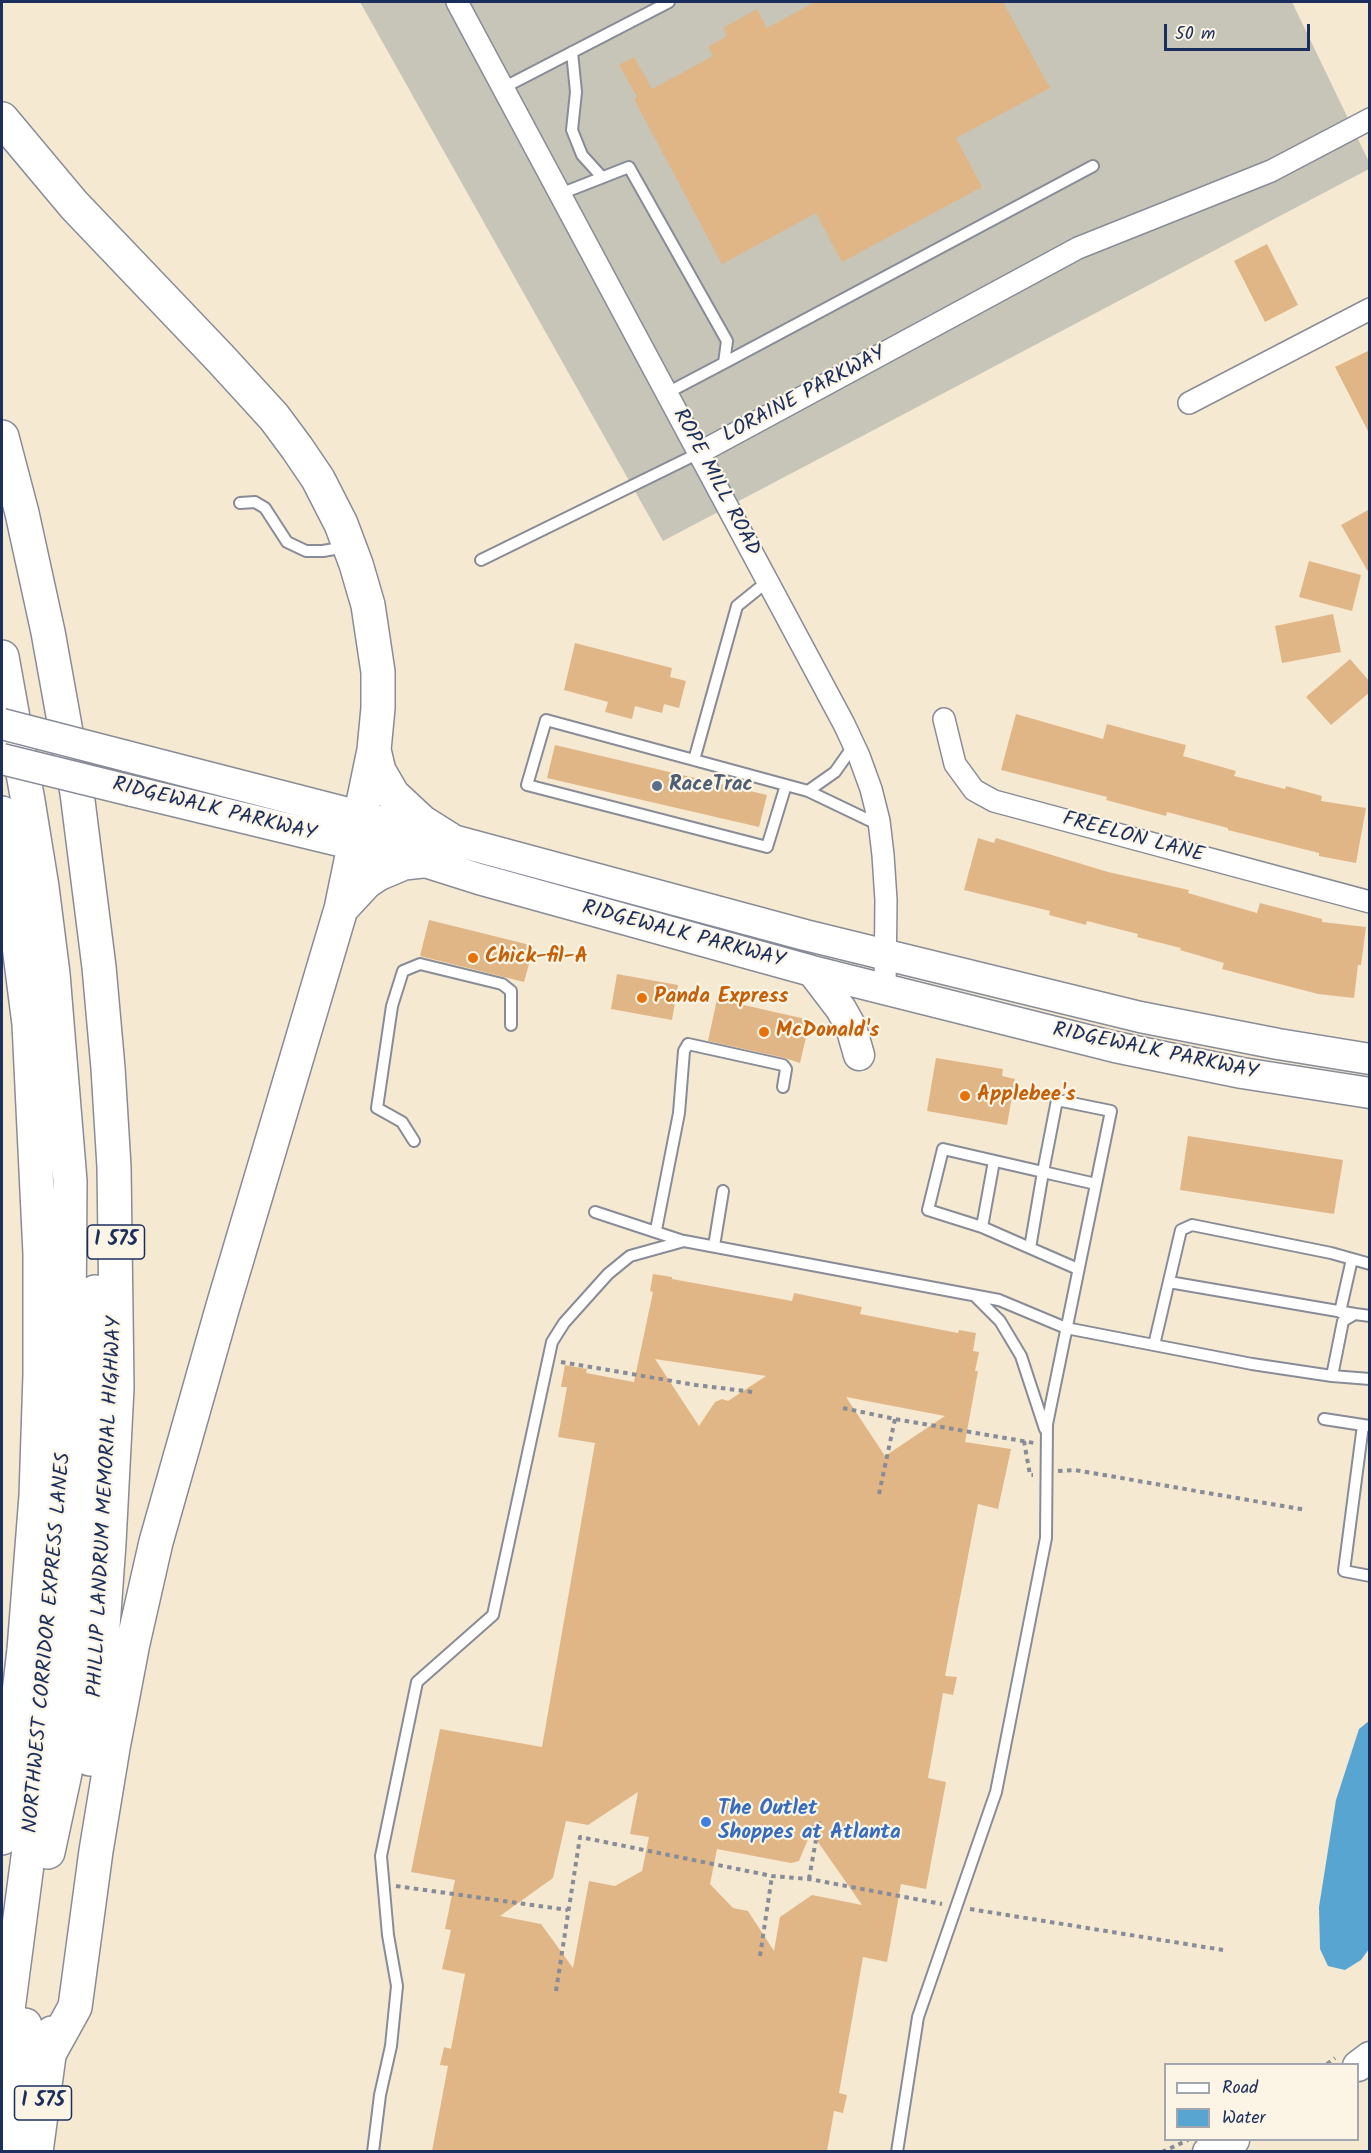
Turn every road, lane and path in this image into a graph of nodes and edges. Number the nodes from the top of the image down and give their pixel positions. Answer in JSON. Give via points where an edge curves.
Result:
{"nodes":[{"id":1,"x":457,"y":2,"type":"edge"},
{"id":2,"x":669,"y":2,"type":"edge"},
{"id":3,"x":572,"y":52,"type":"junction"},
{"id":4,"x":503,"y":88,"type":"junction"},
{"id":5,"x":1370,"y":118,"type":"edge"},
{"id":6,"x":2,"y":119,"type":"edge"},
{"id":7,"x":1093,"y":166,"type":"dead end"},
{"id":8,"x":601,"y":176,"type":"junction"},
{"id":9,"x":560,"y":194,"type":"junction"},
{"id":10,"x":1370,"y":309,"type":"edge"},
{"id":11,"x":724,"y":363,"type":"junction"},
{"id":12,"x":667,"y":393,"type":"junction"},
{"id":13,"x":1189,"y":403,"type":"dead end"},
{"id":14,"x":2,"y":437,"type":"edge"},
{"id":15,"x":699,"y":453,"type":"junction"},
{"id":16,"x":240,"y":503,"type":"dead end"},
{"id":17,"x":350,"y":546,"type":"junction"},
{"id":18,"x":481,"y":560,"type":"dead end"},
{"id":19,"x":768,"y":581,"type":"junction"},
{"id":20,"x":2,"y":657,"type":"edge"},
{"id":21,"x":944,"y":719,"type":"dead end"},
{"id":22,"x":2,"y":724,"type":"edge"},
{"id":23,"x":854,"y":745,"type":"junction"},
{"id":24,"x":374,"y":750,"type":"junction"},
{"id":25,"x":2,"y":759,"type":"edge"},
{"id":26,"x":694,"y":760,"type":"junction"},
{"id":27,"x":786,"y":785,"type":"junction"},
{"id":28,"x":808,"y":791,"type":"junction"},
{"id":29,"x":2,"y":813,"type":"edge"},
{"id":30,"x":879,"y":825,"type":"junction"},
{"id":31,"x":357,"y":830,"type":"junction"},
{"id":32,"x":449,"y":839,"type":"junction"},
{"id":33,"x":422,"y":861,"type":"junction"},
{"id":34,"x":1370,"y":902,"type":"edge"},
{"id":35,"x":341,"y":909,"type":"junction"},
{"id":36,"x":886,"y":955,"type":"junction"},
{"id":37,"x":99,"y":967,"type":"junction"},
{"id":38,"x":812,"y":971,"type":"junction"},
{"id":39,"x":885,"y":989,"type":"junction"},
{"id":40,"x":511,"y":1025,"type":"dead end"},
{"id":41,"x":860,"y":1055,"type":"dead end"},
{"id":42,"x":1370,"y":1059,"type":"edge"},
{"id":43,"x":783,"y":1088,"type":"dead end"},
{"id":44,"x":1370,"y":1093,"type":"edge"},
{"id":45,"x":414,"y":1141,"type":"dead end"},
{"id":46,"x":994,"y":1161,"type":"junction"},
{"id":47,"x":1043,"y":1172,"type":"junction"},
{"id":48,"x":1096,"y":1184,"type":"junction"},
{"id":49,"x":723,"y":1191,"type":"dead end"},
{"id":50,"x":596,"y":1212,"type":"dead end"},
{"id":51,"x":982,"y":1227,"type":"junction"},
{"id":52,"x":656,"y":1230,"type":"junction"},
{"id":53,"x":684,"y":1241,"type":"junction"},
{"id":54,"x":714,"y":1246,"type":"junction"},
{"id":55,"x":1030,"y":1248,"type":"junction"},
{"id":56,"x":1352,"y":1259,"type":"junction"},
{"id":57,"x":1370,"y":1264,"type":"edge"},
{"id":58,"x":1078,"y":1269,"type":"junction"},
{"id":59,"x":1169,"y":1282,"type":"junction"},
{"id":60,"x":975,"y":1296,"type":"junction"},
{"id":61,"x":1340,"y":1312,"type":"junction"},
{"id":62,"x":1354,"y":1314,"type":"junction"},
{"id":63,"x":1370,"y":1316,"type":"edge"},
{"id":64,"x":1066,"y":1328,"type":"junction"},
{"id":65,"x":1154,"y":1345,"type":"junction"},
{"id":66,"x":548,"y":1359,"type":"junction"},
{"id":67,"x":1332,"y":1376,"type":"junction"},
{"id":68,"x":1370,"y":1379,"type":"edge"},
{"id":69,"x":753,"y":1392,"type":"dead end"},
{"id":70,"x":843,"y":1408,"type":"dead end"},
{"id":71,"x":895,"y":1419,"type":"junction"},
{"id":72,"x":1323,"y":1419,"type":"dead end"},
{"id":73,"x":1366,"y":1425,"type":"edge"},
{"id":74,"x":1024,"y":1441,"type":"junction"},
{"id":75,"x":1047,"y":1441,"type":"junction"},
{"id":76,"x":1047,"y":1472,"type":"junction"},
{"id":77,"x":879,"y":1494,"type":"dead end"},
{"id":78,"x":1306,"y":1510,"type":"dead end"},
{"id":79,"x":1370,"y":1576,"type":"edge"},
{"id":80,"x":820,"y":1817,"type":"dead end"},
{"id":81,"x":2,"y":1838,"type":"edge"},
{"id":82,"x":772,"y":1876,"type":"junction"},
{"id":83,"x":809,"y":1879,"type":"junction"},
{"id":84,"x":383,"y":1884,"type":"junction"},
{"id":85,"x":956,"y":1906,"type":"junction"},
{"id":86,"x":568,"y":1910,"type":"junction"},
{"id":87,"x":1223,"y":1950,"type":"dead end"},
{"id":88,"x":760,"y":1956,"type":"dead end"},
{"id":89,"x":556,"y":1991,"type":"dead end"},
{"id":90,"x":49,"y":2054,"type":"junction"},
{"id":91,"x":2,"y":2055,"type":"edge"},
{"id":92,"x":1184,"y":2141,"type":"edge"},
{"id":93,"x":1230,"y":2141,"type":"edge"},
{"id":94,"x":9,"y":2151,"type":"edge"},
{"id":95,"x":36,"y":2151,"type":"edge"},
{"id":96,"x":374,"y":2151,"type":"edge"},
{"id":97,"x":897,"y":2151,"type":"edge"},
{"id":98,"x":1162,"y":2151,"type":"edge"},
{"id":99,"x":1208,"y":2151,"type":"edge"}],
"edges":[{"from":1,"to":4,"type":"street","name":"ROPE MILL ROAD"},
{"from":2,"to":3,"type":"lane"},
{"from":3,"to":4,"type":"lane"},
{"from":3,"to":8,"type":"lane","via":[[576,92],[572,130],[582,155]]},
{"from":4,"to":9,"type":"street","name":"ROPE MILL ROAD"},
{"from":5,"to":15,"type":"street","name":"LORAINE PARKWAY","via":[[1271,171],[1078,248]]},
{"from":6,"to":17,"type":"highway","via":[[74,205],[274,417],[318,479]]},
{"from":7,"to":11,"type":"lane"},
{"from":8,"to":9,"type":"lane"},
{"from":8,"to":11,"type":"lane","via":[[629,166],[727,341]]},
{"from":9,"to":12,"type":"street","name":"ROPE MILL ROAD"},
{"from":10,"to":13,"type":"street"},
{"from":11,"to":12,"type":"lane"},
{"from":12,"to":15,"type":"street","name":"ROPE MILL ROAD"},
{"from":14,"to":37,"type":"highway","name":"PHILLIP LANDRUM MEMORIAL HIGHWAY","number":"I 575","via":[[48,632],[77,793]]},
{"from":15,"to":18,"type":"lane","name":"LORAINE PARKWAY"},
{"from":15,"to":19,"type":"street","name":"ROPE MILL ROAD"},
{"from":16,"to":17,"type":"lane","via":[[255,502],[265,508],[287,542],[306,551]]},
{"from":17,"to":24,"type":"highway","via":[[368,605],[378,672]]},
{"from":19,"to":23,"type":"street","name":"ROPE MILL ROAD"},
{"from":19,"to":26,"type":"lane","via":[[737,606]]},
{"from":20,"to":91,"type":"highway","name":"NORTHWEST CORRIDOR EXPRESS LANES","via":[[42,887],[70,1181],[68,1467],[39,1773]]},
{"from":21,"to":34,"type":"street","name":"FREELON LANE","via":[[955,764],[974,790],[994,801]]},
{"from":22,"to":31,"type":"main road","name":"RIDGEWALK PARKWAY","bridge":true,"via":[[126,756]]},
{"from":23,"to":28,"type":"lane","via":[[835,772]]},
{"from":23,"to":30,"type":"street","name":"ROPE MILL ROAD","via":[[871,789]]},
{"from":24,"to":31,"type":"highway"},
{"from":24,"to":32,"type":"highway","via":[[379,771],[393,795],[422,822]]},
{"from":25,"to":31,"type":"main road","name":"RIDGEWALK PARKWAY","bridge":true,"via":[[132,791]]},
{"from":26,"to":27,"type":"lane"},
{"from":26,"to":27,"type":"lane","via":[[546,720],[527,785],[767,847]]},
{"from":27,"to":28,"type":"lane"},
{"from":28,"to":30,"type":"lane"},
{"from":29,"to":81,"type":"highway","via":[[29,1024],[40,1254],[36,1496],[24,1650]]},
{"from":30,"to":36,"type":"street","name":"ROPE MILL ROAD","via":[[885,877]]},
{"from":31,"to":32,"type":"main road","name":"RIDGEWALK PARKWAY"},
{"from":31,"to":33,"type":"main road","name":"RIDGEWALK PARKWAY"},
{"from":31,"to":35,"type":"highway"},
{"from":32,"to":36,"type":"main road","name":"RIDGEWALK PARKWAY"},
{"from":33,"to":35,"type":"highway","via":[[404,863],[378,874]]},
{"from":33,"to":38,"type":"main road","name":"RIDGEWALK PARKWAY"},
{"from":35,"to":90,"type":"highway","via":[[156,1542],[113,1748],[75,2007]]},
{"from":36,"to":39,"type":"street","name":"ROPE MILL ROAD"},
{"from":36,"to":42,"type":"main road","name":"RIDGEWALK PARKWAY","via":[[1162,1022]]},
{"from":37,"to":90,"type":"highway","name":"PHILLIP LANDRUM MEMORIAL HIGHWAY","number":"I 575","via":[[114,1167],[117,1388],[98,1696]]},
{"from":37,"to":94,"type":"highway","via":[[92,1473],[65,1773],[49,1845]]},
{"from":38,"to":39,"type":"main road","name":"RIDGEWALK PARKWAY"},
{"from":38,"to":41,"type":"main road","via":[[841,1009]]},
{"from":39,"to":44,"type":"main road","name":"RIDGEWALK PARKWAY","via":[[1180,1061]]},
{"from":40,"to":45,"type":"lane","via":[[511,991],[502,984],[420,964],[403,971],[392,1006],[377,1108],[402,1122]]},
{"from":43,"to":52,"type":"lane","via":[[783,1065],[688,1044],[684,1051],[680,1113]]},
{"from":46,"to":47,"type":"lane"},
{"from":46,"to":51,"type":"lane"},
{"from":46,"to":51,"type":"lane","via":[[943,1149],[928,1210]]},
{"from":47,"to":48,"type":"lane"},
{"from":47,"to":48,"type":"lane","via":[[1057,1100],[1112,1111]]},
{"from":47,"to":55,"type":"lane"},
{"from":48,"to":58,"type":"lane"},
{"from":49,"to":54,"type":"lane"},
{"from":50,"to":52,"type":"lane"},
{"from":51,"to":55,"type":"lane"},
{"from":52,"to":53,"type":"lane"},
{"from":53,"to":54,"type":"lane"},
{"from":53,"to":66,"type":"lane","via":[[630,1256],[608,1274],[564,1323],[552,1342]]},
{"from":54,"to":60,"type":"lane"},
{"from":55,"to":58,"type":"lane"},
{"from":56,"to":57,"type":"lane"},
{"from":56,"to":59,"type":"lane","via":[[1192,1225],[1181,1230]]},
{"from":56,"to":61,"type":"lane"},
{"from":58,"to":64,"type":"lane"},
{"from":59,"to":61,"type":"lane"},
{"from":59,"to":65,"type":"lane"},
{"from":60,"to":64,"type":"lane","via":[[999,1300]]},
{"from":60,"to":75,"type":"lane","via":[[1000,1321],[1021,1356]]},
{"from":61,"to":62,"type":"lane"},
{"from":62,"to":63,"type":"lane"},
{"from":62,"to":67,"type":"lane","via":[[1343,1321]]},
{"from":64,"to":65,"type":"lane"},
{"from":64,"to":75,"type":"lane"},
{"from":65,"to":67,"type":"lane"},
{"from":66,"to":69,"type":"path"},
{"from":66,"to":84,"type":"lane","via":[[493,1615],[417,1682],[381,1856]]},
{"from":67,"to":68,"type":"lane"},
{"from":70,"to":71,"type":"path"},
{"from":71,"to":74,"type":"path"},
{"from":71,"to":77,"type":"path"},
{"from":72,"to":73,"type":"lane"},
{"from":73,"to":79,"type":"lane","via":[[1344,1571]]},
{"from":74,"to":75,"type":"path"},
{"from":74,"to":76,"type":"path","via":[[1030,1475]]},
{"from":75,"to":76,"type":"lane"},
{"from":76,"to":78,"type":"path","via":[[1075,1470]]},
{"from":76,"to":85,"type":"lane","via":[[1046,1538],[996,1792]]},
{"from":80,"to":83,"type":"path"},
{"from":82,"to":83,"type":"path"},
{"from":82,"to":86,"type":"path","via":[[580,1838]]},
{"from":82,"to":88,"type":"path"},
{"from":83,"to":85,"type":"path"},
{"from":84,"to":86,"type":"path"},
{"from":84,"to":96,"type":"lane","via":[[397,1986]]},
{"from":85,"to":87,"type":"path"},
{"from":85,"to":97,"type":"lane","via":[[918,2017]]},
{"from":86,"to":89,"type":"path"},
{"from":90,"to":95,"type":"highway","name":"PHILLIP LANDRUM MEMORIAL HIGHWAY","number":"I 575"},
{"from":92,"to":98,"type":"path"},
{"from":93,"to":99,"type":"main road"}]}
